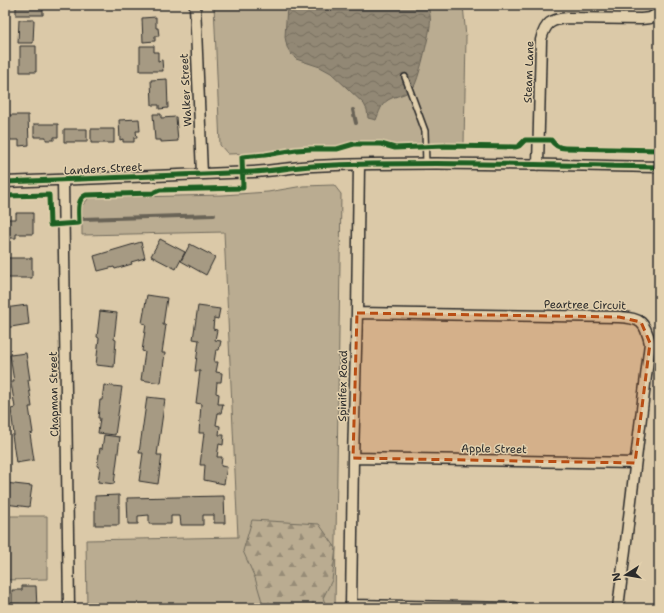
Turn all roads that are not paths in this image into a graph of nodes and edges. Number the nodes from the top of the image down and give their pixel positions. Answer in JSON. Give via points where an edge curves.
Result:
{"nodes":[{"id":1,"x":194,"y":5,"type":"edge"},
{"id":2,"x":659,"y":13,"type":"edge"},
{"id":3,"x":405,"y":76,"type":"dead end"},
{"id":4,"x":426,"y":164,"type":"junction"},
{"id":5,"x":359,"y":165,"type":"junction"},
{"id":6,"x":538,"y":165,"type":"junction"},
{"id":7,"x":659,"y":167,"type":"edge"},
{"id":8,"x":202,"y":174,"type":"junction"},
{"id":9,"x":63,"y":180,"type":"junction"},
{"id":10,"x":5,"y":182,"type":"edge"},
{"id":11,"x":357,"y":313,"type":"junction"},
{"id":12,"x":353,"y":458,"type":"junction"},
{"id":13,"x":635,"y":463,"type":"junction"},
{"id":14,"x":351,"y":606,"type":"edge"},
{"id":15,"x":69,"y":608,"type":"edge"},
{"id":16,"x":515,"y":608,"type":"edge"},
{"id":17,"x":618,"y":608,"type":"edge"}],
"edges":[{"from":1,"to":8,"type":"street","name":"Walker Street"},
{"from":2,"to":6,"type":"street","name":"Steam Lane","via":[[641,19],[568,18],[548,23],[541,40]]},
{"from":3,"to":4,"type":"lane","via":[[425,131]]},
{"from":4,"to":5,"type":"street","name":"Landers Street"},
{"from":4,"to":6,"type":"street","name":"Landers Street"},
{"from":5,"to":8,"type":"street","name":"Landers Street"},
{"from":5,"to":11,"type":"street","name":"Spinifex Road"},
{"from":6,"to":7,"type":"street","name":"Landers Street"},
{"from":8,"to":9,"type":"street","name":"Landers Street"},
{"from":9,"to":10,"type":"street","name":"Landers Street"},
{"from":9,"to":15,"type":"street","name":"Chapman Street"},
{"from":11,"to":12,"type":"street","name":"Spinifex Road"},
{"from":11,"to":13,"type":"street","name":"Peartree Circuit","via":[[619,317],[641,322],[650,343]]},
{"from":12,"to":13,"type":"street","name":"Apple Street"},
{"from":12,"to":14,"type":"street","name":"Spinifex Road"},
{"from":13,"to":17,"type":"street","name":"Peartree Circuit"},
{"from":14,"to":16,"type":"street"}]}
